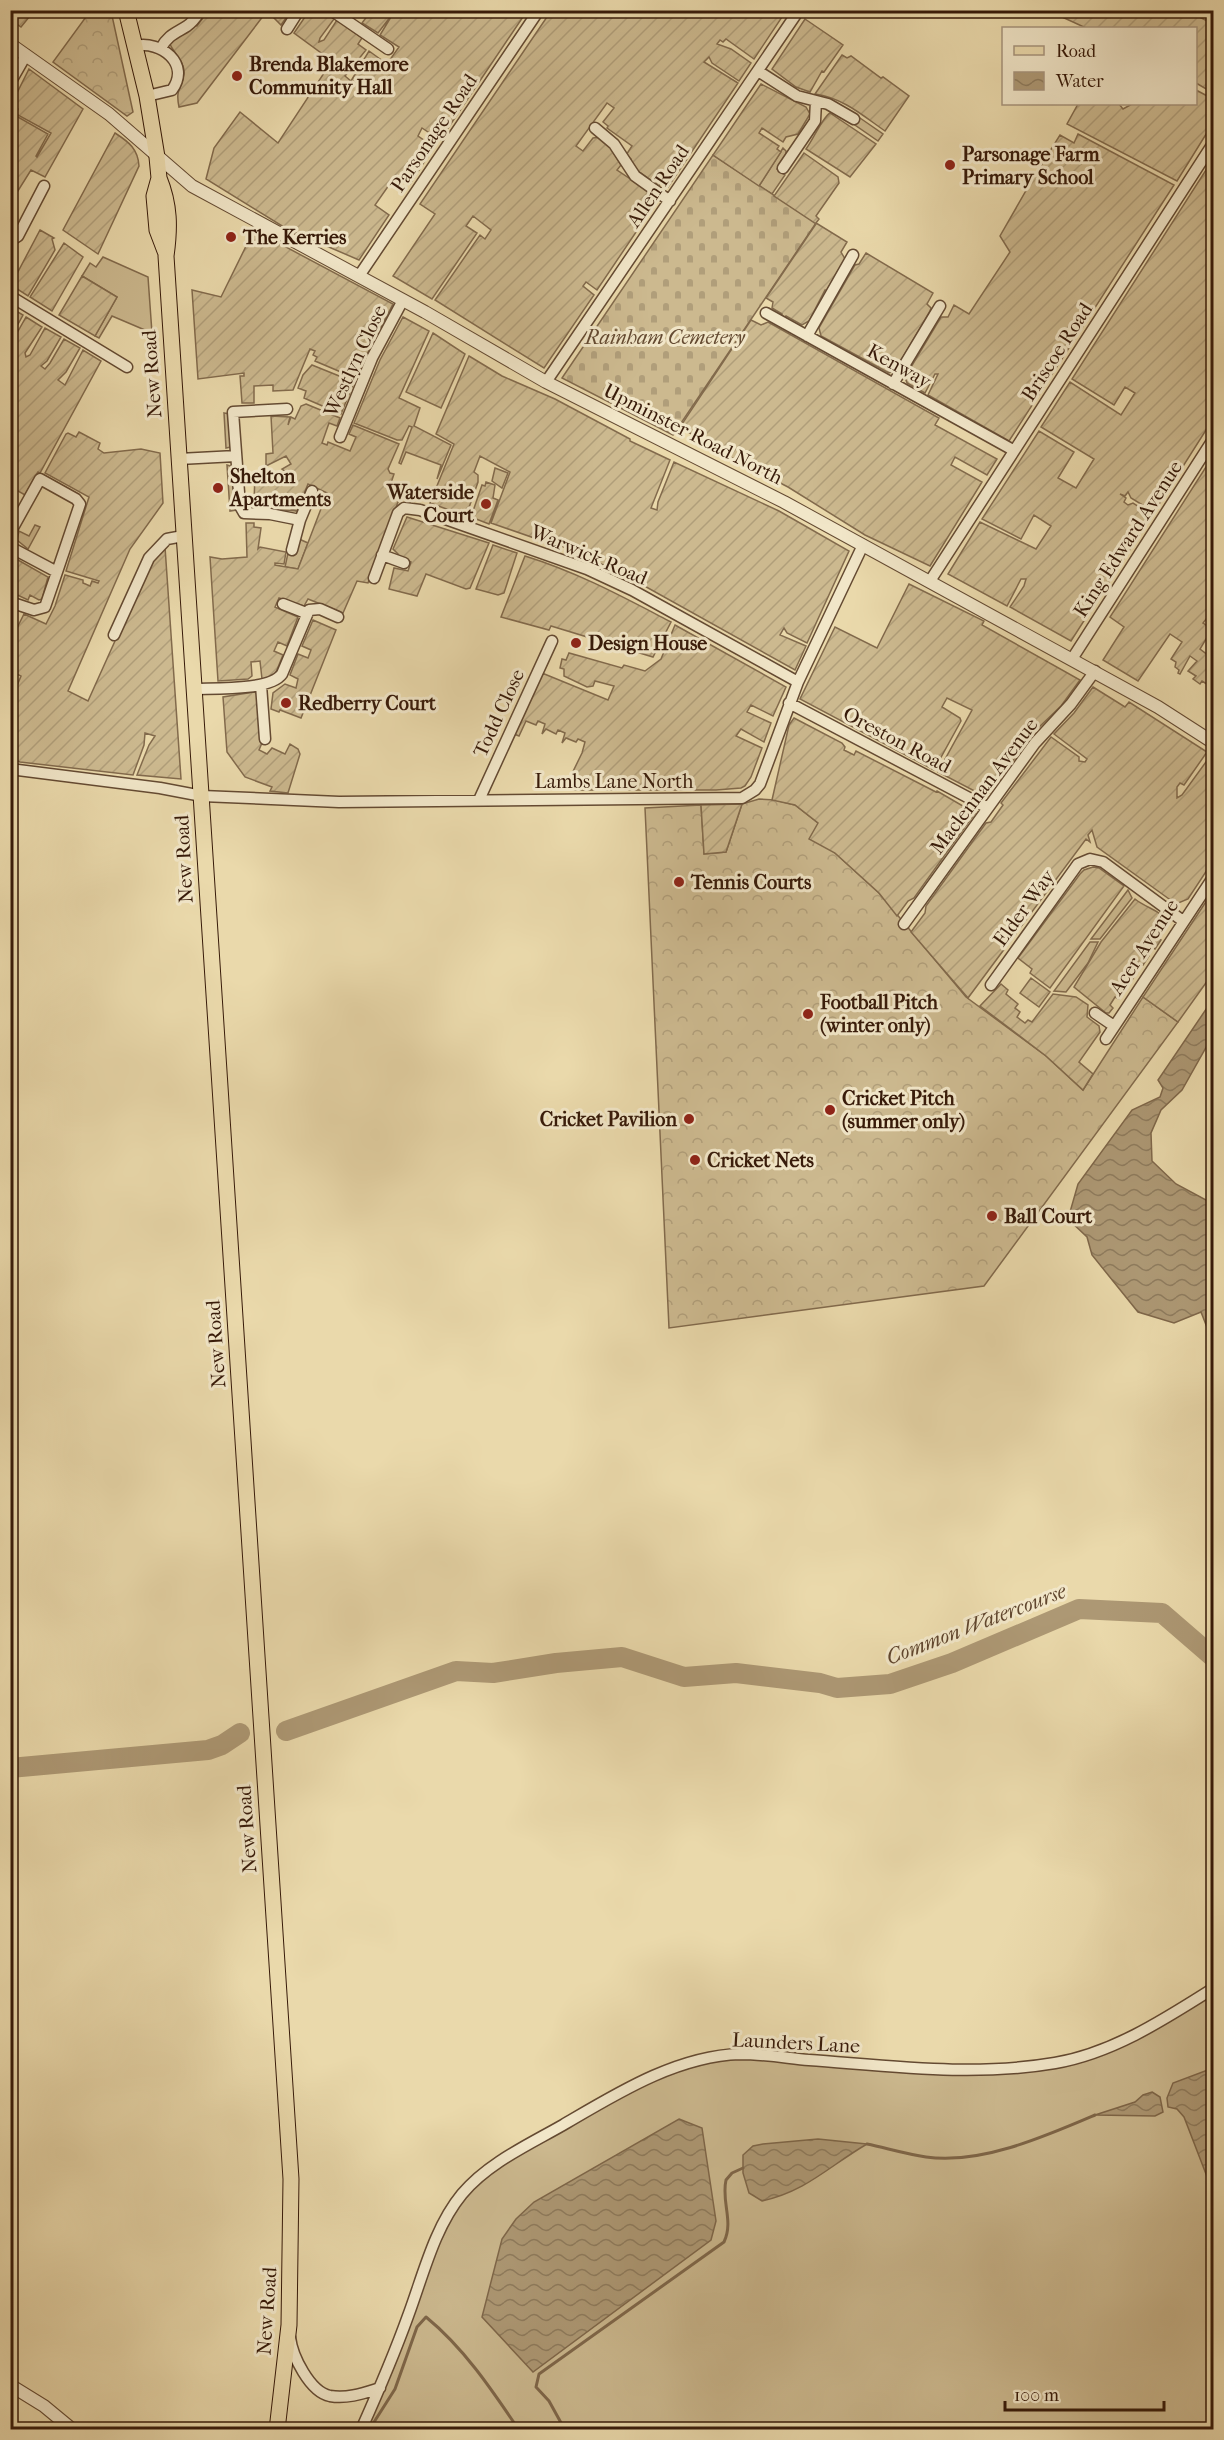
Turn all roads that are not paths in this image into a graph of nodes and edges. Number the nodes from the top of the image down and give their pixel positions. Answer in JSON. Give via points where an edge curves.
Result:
{"nodes":[{"id":1,"x":126,"y":10,"type":"edge"},
{"id":2,"x":201,"y":10,"type":"edge"},
{"id":3,"x":299,"y":10,"type":"edge"},
{"id":4,"x":331,"y":10,"type":"edge"},
{"id":5,"x":538,"y":10,"type":"edge"},
{"id":6,"x":799,"y":10,"type":"edge"},
{"id":7,"x":1208,"y":10,"type":"edge"},
{"id":8,"x":1214,"y":14,"type":"edge"},
{"id":9,"x":287,"y":28,"type":"dead end"},
{"id":10,"x":10,"y":44,"type":"edge"},
{"id":11,"x":135,"y":46,"type":"junction"},
{"id":12,"x":161,"y":48,"type":"junction"},
{"id":13,"x":388,"y":49,"type":"dead end"},
{"id":14,"x":26,"y":55,"type":"junction"},
{"id":15,"x":758,"y":71,"type":"junction"},
{"id":16,"x":10,"y":83,"type":"edge"},
{"id":17,"x":147,"y":96,"type":"junction"},
{"id":18,"x":816,"y":101,"type":"junction"},
{"id":19,"x":854,"y":119,"type":"dead end"},
{"id":20,"x":595,"y":128,"type":"dead end"},
{"id":21,"x":1214,"y":142,"type":"edge"},
{"id":22,"x":157,"y":157,"type":"junction"},
{"id":23,"x":783,"y":168,"type":"dead end"},
{"id":24,"x":44,"y":186,"type":"dead end"},
{"id":25,"x":670,"y":201,"type":"junction"},
{"id":26,"x":10,"y":241,"type":"edge"},
{"id":27,"x":853,"y":255,"type":"dead end"},
{"id":28,"x":359,"y":276,"type":"junction"},
{"id":29,"x":10,"y":296,"type":"edge"},
{"id":30,"x":404,"y":300,"type":"junction"},
{"id":31,"x":940,"y":306,"type":"dead end"},
{"id":32,"x":766,"y":313,"type":"dead end"},
{"id":33,"x":807,"y":336,"type":"junction"},
{"id":34,"x":127,"y":367,"type":"dead end"},
{"id":35,"x":546,"y":382,"type":"junction"},
{"id":36,"x":893,"y":384,"type":"junction"},
{"id":37,"x":287,"y":409,"type":"dead end"},
{"id":38,"x":339,"y":437,"type":"dead end"},
{"id":39,"x":1214,"y":438,"type":"edge"},
{"id":40,"x":1013,"y":450,"type":"junction"},
{"id":41,"x":236,"y":456,"type":"junction"},
{"id":42,"x":179,"y":459,"type":"junction"},
{"id":43,"x":312,"y":491,"type":"dead end"},
{"id":44,"x":300,"y":520,"type":"junction"},
{"id":45,"x":10,"y":533,"type":"edge"},
{"id":46,"x":183,"y":536,"type":"junction"},
{"id":47,"x":863,"y":545,"type":"junction"},
{"id":48,"x":10,"y":547,"type":"edge"},
{"id":49,"x":292,"y":550,"type":"dead end"},
{"id":50,"x":382,"y":555,"type":"junction"},
{"id":51,"x":404,"y":563,"type":"dead end"},
{"id":52,"x":57,"y":572,"type":"junction"},
{"id":53,"x":374,"y":578,"type":"dead end"},
{"id":54,"x":930,"y":581,"type":"junction"},
{"id":55,"x":10,"y":602,"type":"edge"},
{"id":56,"x":283,"y":604,"type":"dead end"},
{"id":57,"x":306,"y":613,"type":"junction"},
{"id":58,"x":338,"y":616,"type":"dead end"},
{"id":59,"x":114,"y":635,"type":"dead end"},
{"id":60,"x":552,"y":641,"type":"dead end"},
{"id":61,"x":1072,"y":658,"type":"junction"},
{"id":62,"x":1095,"y":671,"type":"junction"},
{"id":63,"x":798,"y":682,"type":"junction"},
{"id":64,"x":261,"y":685,"type":"junction"},
{"id":65,"x":193,"y":689,"type":"junction"},
{"id":66,"x":789,"y":703,"type":"junction"},
{"id":67,"x":265,"y":739,"type":"dead end"},
{"id":68,"x":1214,"y":743,"type":"edge"},
{"id":69,"x":10,"y":770,"type":"edge"},
{"id":70,"x":202,"y":796,"type":"junction"},
{"id":71,"x":479,"y":800,"type":"junction"},
{"id":72,"x":988,"y":808,"type":"junction"},
{"id":73,"x":1214,"y":876,"type":"edge"},
{"id":74,"x":1183,"y":921,"type":"junction"},
{"id":75,"x":904,"y":924,"type":"dead end"},
{"id":76,"x":991,"y":985,"type":"dead end"},
{"id":77,"x":1095,"y":1012,"type":"dead end"},
{"id":78,"x":1114,"y":1026,"type":"junction"},
{"id":79,"x":1106,"y":1039,"type":"dead end"},
{"id":80,"x":1214,"y":1988,"type":"edge"},
{"id":81,"x":289,"y":2325,"type":"junction"},
{"id":82,"x":10,"y":2385,"type":"edge"},
{"id":83,"x":380,"y":2388,"type":"junction"},
{"id":84,"x":73,"y":2430,"type":"edge"},
{"id":85,"x":277,"y":2430,"type":"edge"},
{"id":86,"x":361,"y":2430,"type":"edge"}],
"edges":[{"from":1,"to":11,"type":"main road","name":"New Road"},
{"from":2,"to":12,"type":"street","via":[[193,21],[165,40]]},
{"from":3,"to":9,"type":"street"},
{"from":4,"to":13,"type":"street"},
{"from":5,"to":28,"type":"street","name":"Parsonage Road"},
{"from":6,"to":15,"type":"street","name":"Allen Road"},
{"from":7,"to":8,"type":"street"},
{"from":10,"to":14,"type":"street","name":"Upminster Road North"},
{"from":11,"to":12,"type":"street"},
{"from":11,"to":17,"type":"main road","name":"New Road"},
{"from":12,"to":17,"type":"street","via":[[175,60],[178,76],[172,90]]},
{"from":14,"to":16,"type":"street"},
{"from":14,"to":22,"type":"street","name":"Upminster Road North","via":[[109,114]]},
{"from":15,"to":18,"type":"street","via":[[797,96]]},
{"from":15,"to":25,"type":"street","name":"Allen Road"},
{"from":17,"to":22,"type":"main road","name":"New Road"},
{"from":18,"to":19,"type":"street","via":[[836,107]]},
{"from":18,"to":23,"type":"street","via":[[815,122]]},
{"from":20,"to":25,"type":"street","via":[[614,144],[635,176]]},
{"from":21,"to":40,"type":"street","name":"Briscoe Road"},
{"from":22,"to":28,"type":"street","name":"Upminster Road North","via":[[192,186]]},
{"from":22,"to":42,"type":"main road","name":"New Road","via":[[170,218],[166,256]]},
{"from":24,"to":26,"type":"street","via":[[18,236]]},
{"from":25,"to":35,"type":"street","name":"Allen Road"},
{"from":27,"to":33,"type":"street"},
{"from":28,"to":30,"type":"street","name":"Upminster Road North"},
{"from":29,"to":34,"type":"street"},
{"from":30,"to":35,"type":"street","name":"Upminster Road North"},
{"from":30,"to":38,"type":"street","name":"Westlyn Close","via":[[372,358]]},
{"from":31,"to":36,"type":"street"},
{"from":32,"to":33,"type":"street","name":"Kenway"},
{"from":33,"to":36,"type":"street","name":"Kenway"},
{"from":35,"to":47,"type":"street","name":"Upminster Road North"},
{"from":36,"to":40,"type":"street","name":"Kenway"},
{"from":37,"to":41,"type":"street","via":[[234,412]]},
{"from":39,"to":61,"type":"street","name":"King Edward Avenue"},
{"from":40,"to":54,"type":"street","name":"Briscoe Road"},
{"from":41,"to":42,"type":"street"},
{"from":41,"to":44,"type":"street","via":[[244,513]]},
{"from":42,"to":46,"type":"main road","name":"New Road"},
{"from":43,"to":44,"type":"street"},
{"from":44,"to":49,"type":"street"},
{"from":45,"to":52,"type":"street","via":[[40,479],[76,499],[80,504],[78,512]]},
{"from":46,"to":59,"type":"street","via":[[167,539],[149,558]]},
{"from":46,"to":65,"type":"main road","name":"New Road"},
{"from":47,"to":54,"type":"street","name":"Upminster Road North"},
{"from":47,"to":63,"type":"street","name":"Lambs Lane North"},
{"from":48,"to":52,"type":"street"},
{"from":50,"to":51,"type":"street"},
{"from":50,"to":53,"type":"street","name":"Warwick Road"},
{"from":50,"to":63,"type":"street","name":"Warwick Road","via":[[398,513],[404,508],[420,510],[587,568]]},
{"from":52,"to":55,"type":"street","via":[[45,607],[40,610]]},
{"from":54,"to":61,"type":"street","name":"Upminster Road North"},
{"from":56,"to":57,"type":"street"},
{"from":57,"to":58,"type":"street","via":[[314,608]]},
{"from":57,"to":64,"type":"street","via":[[282,674],[274,682]]},
{"from":60,"to":71,"type":"street","name":"Todd Close"},
{"from":61,"to":62,"type":"street","name":"Upminster Road North"},
{"from":62,"to":68,"type":"street","name":"Upminster Road North"},
{"from":62,"to":72,"type":"street","name":"Maclennan Avenue"},
{"from":63,"to":66,"type":"street","name":"Lambs Lane North"},
{"from":64,"to":65,"type":"street"},
{"from":64,"to":67,"type":"street"},
{"from":65,"to":70,"type":"main road","name":"New Road"},
{"from":66,"to":71,"type":"street","name":"Lambs Lane North","via":[[760,784],[742,798]]},
{"from":66,"to":72,"type":"street","name":"Oreston Road"},
{"from":69,"to":70,"type":"street","name":"Lambs Lane North"},
{"from":70,"to":71,"type":"street","name":"Lambs Lane North","via":[[339,802]]},
{"from":70,"to":81,"type":"main road","name":"New Road","via":[[291,2179]]},
{"from":72,"to":75,"type":"street","name":"Maclennan Avenue"},
{"from":73,"to":74,"type":"street","name":"Acer Avenue"},
{"from":74,"to":76,"type":"street","name":"Elder Way","via":[[1103,862],[1090,859],[1078,864]]},
{"from":74,"to":78,"type":"street","name":"Acer Avenue"},
{"from":77,"to":78,"type":"street"},
{"from":78,"to":79,"type":"street","name":"Acer Avenue"},
{"from":80,"to":83,"type":"street","name":"Launders Lane","via":[[1140,2032],[1098,2051],[1056,2063],[941,2070],[739,2054],[694,2062],[636,2083],[508,2157],[461,2195],[445,2220]]},
{"from":81,"to":83,"type":"street","via":[[299,2366],[311,2383],[328,2396],[354,2396]]},
{"from":81,"to":85,"type":"main road","name":"New Road"},
{"from":82,"to":84,"type":"street"},
{"from":83,"to":86,"type":"street","name":"Launders Lane"}]}
